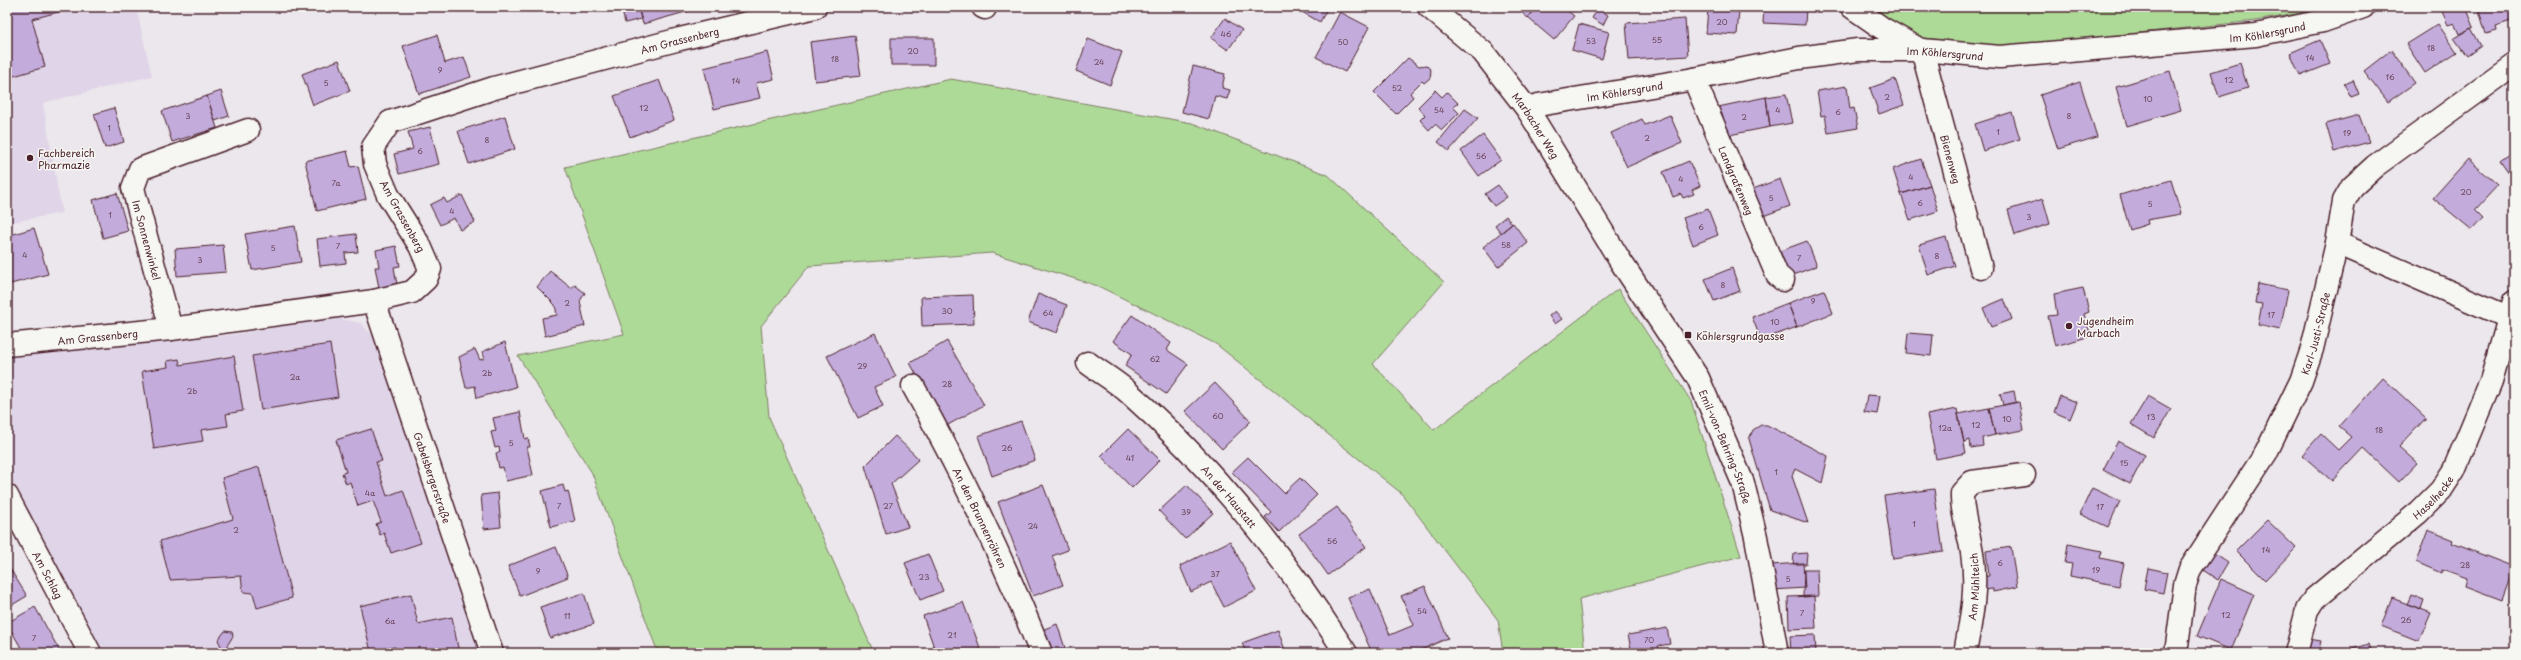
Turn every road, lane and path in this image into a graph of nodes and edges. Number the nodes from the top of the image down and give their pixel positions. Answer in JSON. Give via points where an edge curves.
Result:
{"nodes":[{"id":1,"x":815,"y":7,"type":"edge"},
{"id":2,"x":1429,"y":7,"type":"edge"},
{"id":3,"x":1852,"y":7,"type":"edge"},
{"id":4,"x":2363,"y":7,"type":"edge"},
{"id":5,"x":1922,"y":50,"type":"junction"},
{"id":6,"x":2514,"y":65,"type":"edge"},
{"id":7,"x":1694,"y":79,"type":"junction"},
{"id":8,"x":1528,"y":110,"type":"junction"},
{"id":9,"x":248,"y":130,"type":"dead end"},
{"id":10,"x":2337,"y":243,"type":"junction"},
{"id":11,"x":1621,"y":262,"type":"joint"},
{"id":12,"x":1980,"y":268,"type":"dead end"},
{"id":13,"x":1783,"y":280,"type":"dead end"},
{"id":14,"x":374,"y":301,"type":"junction"},
{"id":15,"x":2512,"y":309,"type":"edge"},
{"id":16,"x":171,"y":329,"type":"junction"},
{"id":17,"x":7,"y":345,"type":"edge"},
{"id":18,"x":1088,"y":363,"type":"dead end"},
{"id":19,"x":912,"y":386,"type":"dead end"},
{"id":20,"x":2024,"y":475,"type":"dead end"},
{"id":21,"x":7,"y":496,"type":"edge"},
{"id":22,"x":90,"y":653,"type":"edge"},
{"id":23,"x":492,"y":653,"type":"edge"},
{"id":24,"x":1040,"y":653,"type":"edge"},
{"id":25,"x":1346,"y":653,"type":"edge"},
{"id":26,"x":1777,"y":653,"type":"edge"},
{"id":27,"x":1965,"y":653,"type":"edge"},
{"id":28,"x":2176,"y":653,"type":"edge"},
{"id":29,"x":2296,"y":653,"type":"edge"}],
"edges":[{"from":1,"to":14,"type":"street","name":"Am Grassenberg","via":[[680,39],[494,88],[390,122],[373,146],[375,164],[388,195],[420,246],[430,269],[426,279],[412,292]]},
{"from":2,"to":8,"type":"street","name":"Marbacher Weg","via":[[1483,52]]},
{"from":3,"to":5,"type":"street","via":[[1882,28]]},
{"from":4,"to":5,"type":"street","name":"Im Köhlersgrund","via":[[2323,21],[2256,35],[2000,57]]},
{"from":5,"to":7,"type":"street","name":"Im Köhlersgrund","via":[[1858,50],[1799,58]]},
{"from":5,"to":12,"type":"street","name":"Bienenweg"},
{"from":6,"to":10,"type":"street","name":"Karl-Justi-Straße","via":[[2375,166],[2352,187],[2344,201]]},
{"from":7,"to":8,"type":"street","name":"Im Köhlersgrund","via":[[1538,105]]},
{"from":7,"to":13,"type":"street","name":"Landgrafenweg","via":[[1778,275]]},
{"from":8,"to":11,"type":"street","name":"Marbacher Weg"},
{"from":9,"to":16,"type":"street","name":"Im Sonnenwinkel","via":[[140,168],[133,188]]},
{"from":10,"to":15,"type":"street"},
{"from":10,"to":28,"type":"street","name":"Karl-Justi-Straße","via":[[2312,349],[2301,381],[2266,453],[2190,569],[2185,585]]},
{"from":11,"to":26,"type":"street","name":"Emil-von-Behring-Straße","via":[[1698,378],[1728,444],[1743,483],[1756,537]]},
{"from":14,"to":16,"type":"street","name":"Am Grassenberg"},
{"from":14,"to":23,"type":"street","name":"Gabelsbergerstraße"},
{"from":15,"to":29,"type":"street","name":"Haselhecke","via":[[2491,381],[2454,470],[2441,490],[2419,512],[2314,599],[2307,610]]},
{"from":16,"to":17,"type":"street","name":"Am Grassenberg"},
{"from":18,"to":25,"type":"street","name":"An der Haustatt","via":[[1129,392],[1260,530],[1315,605]]},
{"from":19,"to":24,"type":"street","name":"An den Brunnenröhren","via":[[940,436],[1016,591]]},
{"from":20,"to":27,"type":"street","name":"Am Mühlteich","via":[[1972,482],[1962,493],[1961,505],[1972,554],[1975,599]]},
{"from":21,"to":22,"type":"street","name":"Am Schlag"}]}
